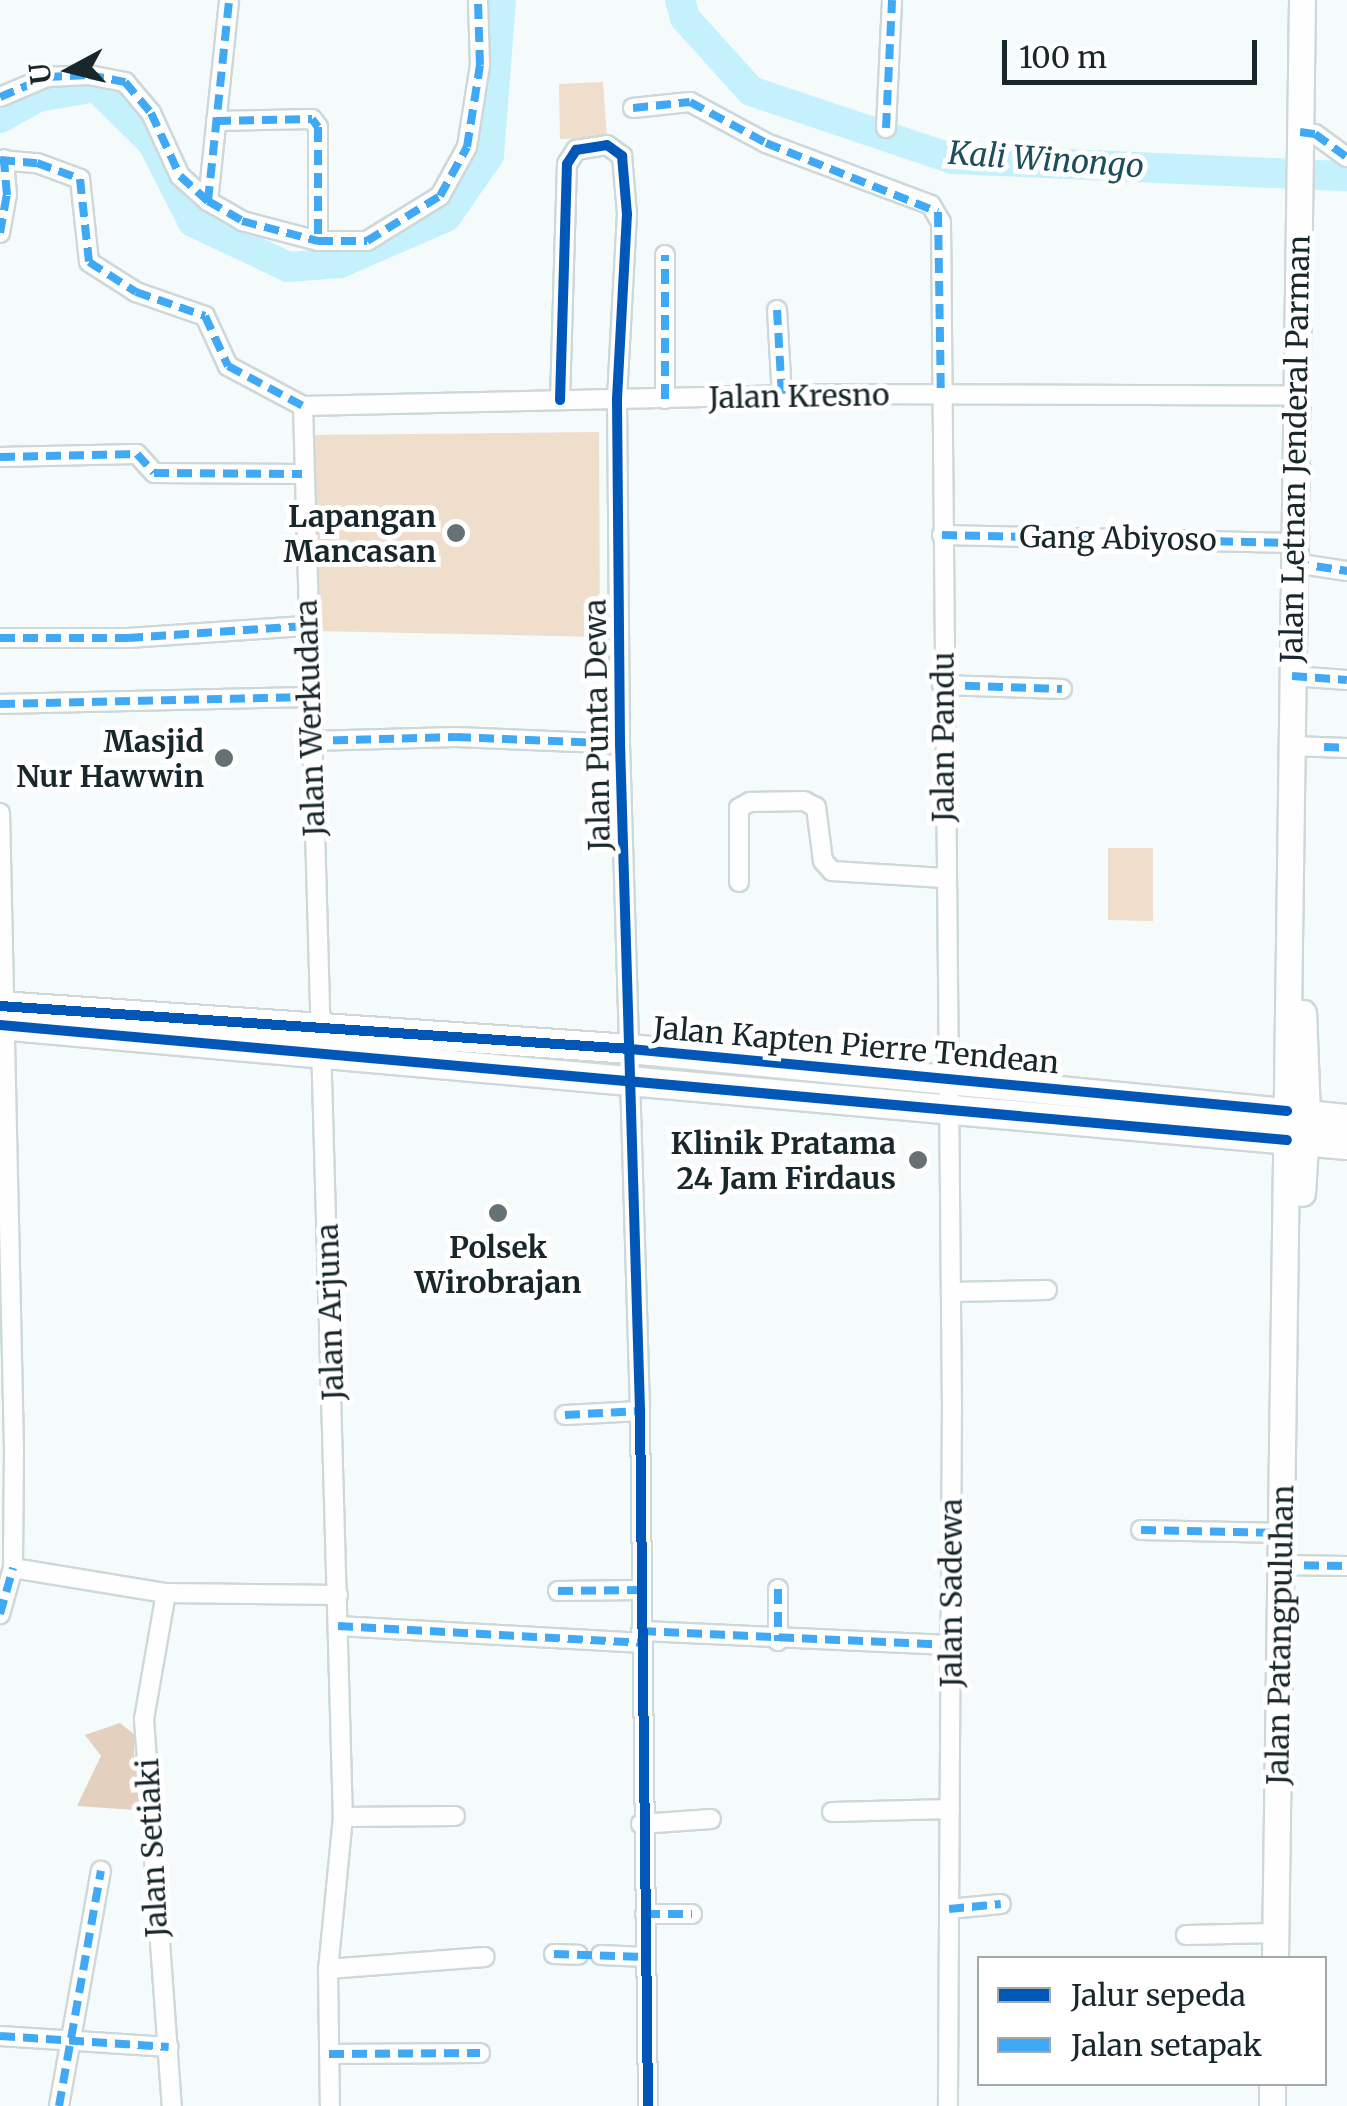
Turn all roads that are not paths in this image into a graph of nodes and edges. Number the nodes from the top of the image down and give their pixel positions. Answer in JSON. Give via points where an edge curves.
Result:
{"nodes":[{"id":1,"x":229,"y":0,"type":"edge"},
{"id":2,"x":478,"y":0,"type":"edge"},
{"id":3,"x":892,"y":0,"type":"edge"},
{"id":4,"x":1302,"y":0,"type":"edge"},
{"id":5,"x":0,"y":97,"type":"edge"},
{"id":6,"x":633,"y":108,"type":"dead end"},
{"id":7,"x":216,"y":121,"type":"junction"},
{"id":8,"x":886,"y":128,"type":"dead end"},
{"id":9,"x":1300,"y":135,"type":"junction"},
{"id":10,"x":1347,"y":157,"type":"edge"},
{"id":11,"x":2,"y":160,"type":"edge"},
{"id":12,"x":208,"y":201,"type":"junction"},
{"id":13,"x":0,"y":233,"type":"edge"},
{"id":14,"x":318,"y":240,"type":"junction"},
{"id":15,"x":665,"y":255,"type":"dead end"},
{"id":16,"x":777,"y":310,"type":"dead end"},
{"id":17,"x":941,"y":395,"type":"junction"},
{"id":18,"x":782,"y":396,"type":"junction"},
{"id":19,"x":1295,"y":396,"type":"junction"},
{"id":20,"x":665,"y":399,"type":"junction"},
{"id":21,"x":560,"y":400,"type":"junction"},
{"id":22,"x":617,"y":400,"type":"junction"},
{"id":23,"x":303,"y":406,"type":"junction"},
{"id":24,"x":0,"y":456,"type":"edge"},
{"id":25,"x":302,"y":474,"type":"junction"},
{"id":26,"x":942,"y":534,"type":"junction"},
{"id":27,"x":1294,"y":553,"type":"junction"},
{"id":28,"x":1347,"y":570,"type":"edge"},
{"id":29,"x":305,"y":626,"type":"junction"},
{"id":30,"x":0,"y":638,"type":"edge"},
{"id":31,"x":1292,"y":676,"type":"junction"},
{"id":32,"x":1347,"y":680,"type":"edge"},
{"id":33,"x":942,"y":686,"type":"junction"},
{"id":34,"x":1062,"y":690,"type":"dead end"},
{"id":35,"x":308,"y":697,"type":"junction"},
{"id":36,"x":0,"y":704,"type":"edge"},
{"id":37,"x":310,"y":741,"type":"junction"},
{"id":38,"x":620,"y":744,"type":"junction"},
{"id":39,"x":1291,"y":746,"type":"junction"},
{"id":40,"x":1347,"y":748,"type":"edge"},
{"id":41,"x":0,"y":813,"type":"edge"},
{"id":42,"x":944,"y":878,"type":"junction"},
{"id":43,"x":739,"y":882,"type":"dead end"},
{"id":44,"x":2,"y":1016,"type":"edge"},
{"id":45,"x":320,"y":1042,"type":"junction"},
{"id":46,"x":630,"y":1049,"type":"junction"},
{"id":47,"x":949,"y":1079,"type":"junction"},
{"id":48,"x":630,"y":1080,"type":"junction"},
{"id":49,"x":948,"y":1110,"type":"junction"},
{"id":50,"x":1347,"y":1119,"type":"edge"},
{"id":51,"x":1297,"y":1127,"type":"junction"},
{"id":52,"x":1347,"y":1145,"type":"edge"},
{"id":53,"x":1046,"y":1290,"type":"dead end"},
{"id":54,"x":951,"y":1292,"type":"junction"},
{"id":55,"x":640,"y":1411,"type":"junction"},
{"id":56,"x":565,"y":1414,"type":"dead end"},
{"id":57,"x":1141,"y":1530,"type":"dead end"},
{"id":58,"x":1282,"y":1533,"type":"junction"},
{"id":59,"x":1282,"y":1565,"type":"junction"},
{"id":60,"x":1347,"y":1566,"type":"edge"},
{"id":61,"x":6,"y":1571,"type":"edge"},
{"id":62,"x":778,"y":1589,"type":"dead end"},
{"id":63,"x":640,"y":1590,"type":"junction"},
{"id":64,"x":558,"y":1591,"type":"dead end"},
{"id":65,"x":166,"y":1593,"type":"junction"},
{"id":66,"x":338,"y":1594,"type":"junction"},
{"id":67,"x":0,"y":1614,"type":"edge"},
{"id":68,"x":338,"y":1626,"type":"junction"},
{"id":69,"x":640,"y":1636,"type":"junction"},
{"id":70,"x":778,"y":1640,"type":"junction"},
{"id":71,"x":951,"y":1645,"type":"junction"},
{"id":72,"x":950,"y":1810,"type":"junction"},
{"id":73,"x":832,"y":1812,"type":"dead end"},
{"id":74,"x":455,"y":1816,"type":"dead end"},
{"id":75,"x":342,"y":1817,"type":"junction"},
{"id":76,"x":711,"y":1819,"type":"dead end"},
{"id":77,"x":641,"y":1824,"type":"junction"},
{"id":78,"x":101,"y":1871,"type":"dead end"},
{"id":79,"x":1001,"y":1904,"type":"dead end"},
{"id":80,"x":949,"y":1909,"type":"junction"},
{"id":81,"x":645,"y":1914,"type":"junction"},
{"id":82,"x":692,"y":1914,"type":"dead end"},
{"id":83,"x":1186,"y":1936,"type":"dead end"},
{"id":84,"x":1275,"y":1946,"type":"edge"},
{"id":85,"x":554,"y":1954,"type":"dead end"},
{"id":86,"x":578,"y":1955,"type":"dead end"},
{"id":87,"x":601,"y":1955,"type":"dead end"},
{"id":88,"x":645,"y":1956,"type":"junction"},
{"id":89,"x":485,"y":1957,"type":"dead end"},
{"id":90,"x":328,"y":1969,"type":"junction"},
{"id":91,"x":0,"y":2036,"type":"edge"},
{"id":92,"x":70,"y":2042,"type":"junction"},
{"id":93,"x":169,"y":2047,"type":"junction"},
{"id":94,"x":480,"y":2053,"type":"dead end"},
{"id":95,"x":328,"y":2054,"type":"junction"},
{"id":96,"x":59,"y":2106,"type":"edge"},
{"id":97,"x":172,"y":2106,"type":"edge"},
{"id":98,"x":330,"y":2106,"type":"edge"},
{"id":99,"x":648,"y":2106,"type":"edge"},
{"id":100,"x":948,"y":2106,"type":"edge"}],
"edges":[{"from":1,"to":7,"type":"street"},
{"from":2,"to":14,"type":"street","via":[[475,118],[468,147],[440,196],[366,241]]},
{"from":3,"to":8,"type":"street"},
{"from":4,"to":9,"type":"street","name":"Jalan Letnan Jenderal Parman"},
{"from":5,"to":12,"type":"street","via":[[47,77],[125,82],[152,113],[180,176]]},
{"from":6,"to":17,"type":"street","name":"Jalan Pandu","via":[[690,102],[766,143],[938,212]]},
{"from":7,"to":12,"type":"street"},
{"from":7,"to":14,"type":"street","via":[[312,119],[318,126]]},
{"from":9,"to":10,"type":"street","via":[[1316,134]]},
{"from":9,"to":19,"type":"street","name":"Jalan Letnan Jenderal Parman"},
{"from":11,"to":13,"type":"street"},
{"from":11,"to":23,"type":"street","via":[[80,179],[89,262],[136,292],[205,316],[228,366]]},
{"from":12,"to":14,"type":"street","via":[[242,221]]},
{"from":15,"to":20,"type":"street"},
{"from":16,"to":18,"type":"street"},
{"from":17,"to":18,"type":"street","name":"Jalan Kresno"},
{"from":17,"to":19,"type":"street","name":"Jalan Kresno"},
{"from":17,"to":26,"type":"street","name":"Jalan Pandu"},
{"from":18,"to":20,"type":"street","name":"Jalan Kresno"},
{"from":19,"to":27,"type":"street","name":"Jalan Letnan Jenderal Parman"},
{"from":20,"to":22,"type":"street","name":"Jalan Kresno"},
{"from":21,"to":22,"type":"street","name":"Jalan Kresno"},
{"from":21,"to":22,"type":"street","name":"Jalan Punta Dewa","via":[[566,175],[576,150],[607,145],[622,156],[627,214]]},
{"from":21,"to":23,"type":"street","name":"Jalan Kresno"},
{"from":22,"to":38,"type":"street","name":"Jalan Punta Dewa"},
{"from":23,"to":25,"type":"street","name":"Jalan Werkudara"},
{"from":24,"to":25,"type":"street","via":[[137,454],[154,473]]},
{"from":25,"to":29,"type":"street","name":"Jalan Werkudara"},
{"from":26,"to":27,"type":"street","name":"Gang Abiyoso"},
{"from":26,"to":33,"type":"street","name":"Jalan Pandu"},
{"from":27,"to":28,"type":"street","name":"Gang Abiyoso"},
{"from":27,"to":31,"type":"street","name":"Jalan Letnan Jenderal Parman"},
{"from":29,"to":30,"type":"street","via":[[128,638]]},
{"from":29,"to":35,"type":"street","name":"Jalan Werkudara"},
{"from":31,"to":32,"type":"street"},
{"from":31,"to":39,"type":"street","name":"Jalan Letnan Jenderal Parman"},
{"from":33,"to":34,"type":"street"},
{"from":33,"to":42,"type":"street","name":"Jalan Pandu"},
{"from":35,"to":36,"type":"street"},
{"from":35,"to":37,"type":"street","name":"Jalan Werkudara"},
{"from":37,"to":38,"type":"street","via":[[456,737]]},
{"from":37,"to":45,"type":"street","name":"Jalan Werkudara"},
{"from":38,"to":46,"type":"street","name":"Jalan Punta Dewa"},
{"from":39,"to":40,"type":"street"},
{"from":39,"to":51,"type":"street","name":"Jalan Letnan Jenderal Parman","via":[[1294,897],[1286,954]]},
{"from":41,"to":44,"type":"street"},
{"from":42,"to":43,"type":"street","via":[[832,872],[823,861],[816,807],[804,801],[750,802],[740,808]]},
{"from":42,"to":47,"type":"street","name":"Jalan Pandu"},
{"from":44,"to":45,"type":"main road","name":"Jalan Kapten Pierre Tendean"},
{"from":44,"to":61,"type":"street"},
{"from":45,"to":46,"type":"main road","name":"Jalan Kapten Pierre Tendean"},
{"from":45,"to":48,"type":"main road","name":"Jalan Kapten Pierre Tendean"},
{"from":45,"to":66,"type":"street","name":"Jalan Arjuna"},
{"from":46,"to":47,"type":"main road","name":"Jalan Kapten Pierre Tendean"},
{"from":46,"to":48,"type":"street","name":"Jalan Punta Dewa"},
{"from":47,"to":49,"type":"street","name":"Jalan Sadewa"},
{"from":47,"to":51,"type":"main road","name":"Jalan Kapten Pierre Tendean"},
{"from":48,"to":49,"type":"main road","name":"Jalan Kapten Pierre Tendean"},
{"from":48,"to":55,"type":"street","name":"Jalan Punta Dewa"},
{"from":49,"to":51,"type":"main road","name":"Jalan Kapten Pierre Tendean"},
{"from":49,"to":54,"type":"street","name":"Jalan Sadewa"},
{"from":50,"to":51,"type":"main road"},
{"from":51,"to":52,"type":"main road"},
{"from":51,"to":58,"type":"street","name":"Jalan Patangpuluhan","via":[[1297,1274],[1286,1311]]},
{"from":53,"to":54,"type":"street"},
{"from":54,"to":71,"type":"street","name":"Jalan Sadewa"},
{"from":55,"to":56,"type":"street"},
{"from":55,"to":63,"type":"street","name":"Jalan Punta Dewa"},
{"from":57,"to":58,"type":"street"},
{"from":58,"to":59,"type":"street","name":"Jalan Patangpuluhan"},
{"from":59,"to":60,"type":"street"},
{"from":59,"to":84,"type":"street","name":"Jalan Patangpuluhan"},
{"from":61,"to":65,"type":"street"},
{"from":61,"to":67,"type":"street"},
{"from":62,"to":70,"type":"street"},
{"from":63,"to":64,"type":"street"},
{"from":63,"to":69,"type":"street","name":"Jalan Punta Dewa"},
{"from":65,"to":66,"type":"street"},
{"from":65,"to":93,"type":"street","name":"Jalan Setiaki","via":[[144,1719],[150,1873]]},
{"from":66,"to":68,"type":"street","name":"Jalan Arjuna"},
{"from":68,"to":69,"type":"street"},
{"from":68,"to":75,"type":"street","name":"Jalan Arjuna"},
{"from":69,"to":70,"type":"street","via":[[753,1631]]},
{"from":69,"to":77,"type":"street","name":"Jalan Punta Dewa"},
{"from":70,"to":71,"type":"street"},
{"from":71,"to":72,"type":"street","name":"Jalan Sadewa"},
{"from":72,"to":73,"type":"street"},
{"from":72,"to":80,"type":"street","name":"Jalan Sadewa"},
{"from":74,"to":75,"type":"street"},
{"from":75,"to":90,"type":"street","name":"Jalan Arjuna"},
{"from":76,"to":77,"type":"street"},
{"from":77,"to":81,"type":"street","name":"Jalan Punta Dewa"},
{"from":78,"to":92,"type":"street"},
{"from":79,"to":80,"type":"street"},
{"from":80,"to":100,"type":"street","name":"Jalan Sadewa"},
{"from":81,"to":82,"type":"street"},
{"from":81,"to":88,"type":"street","name":"Jalan Punta Dewa"},
{"from":83,"to":84,"type":"street"},
{"from":85,"to":86,"type":"street"},
{"from":87,"to":88,"type":"street"},
{"from":88,"to":99,"type":"street","name":"Jalan Punta Dewa"},
{"from":89,"to":90,"type":"street"},
{"from":90,"to":95,"type":"street","name":"Jalan Arjuna"},
{"from":91,"to":92,"type":"street"},
{"from":92,"to":93,"type":"street"},
{"from":92,"to":96,"type":"street"},
{"from":93,"to":97,"type":"street","name":"Jalan Setiaki"},
{"from":94,"to":95,"type":"street"},
{"from":95,"to":98,"type":"street","name":"Jalan Arjuna"}]}
